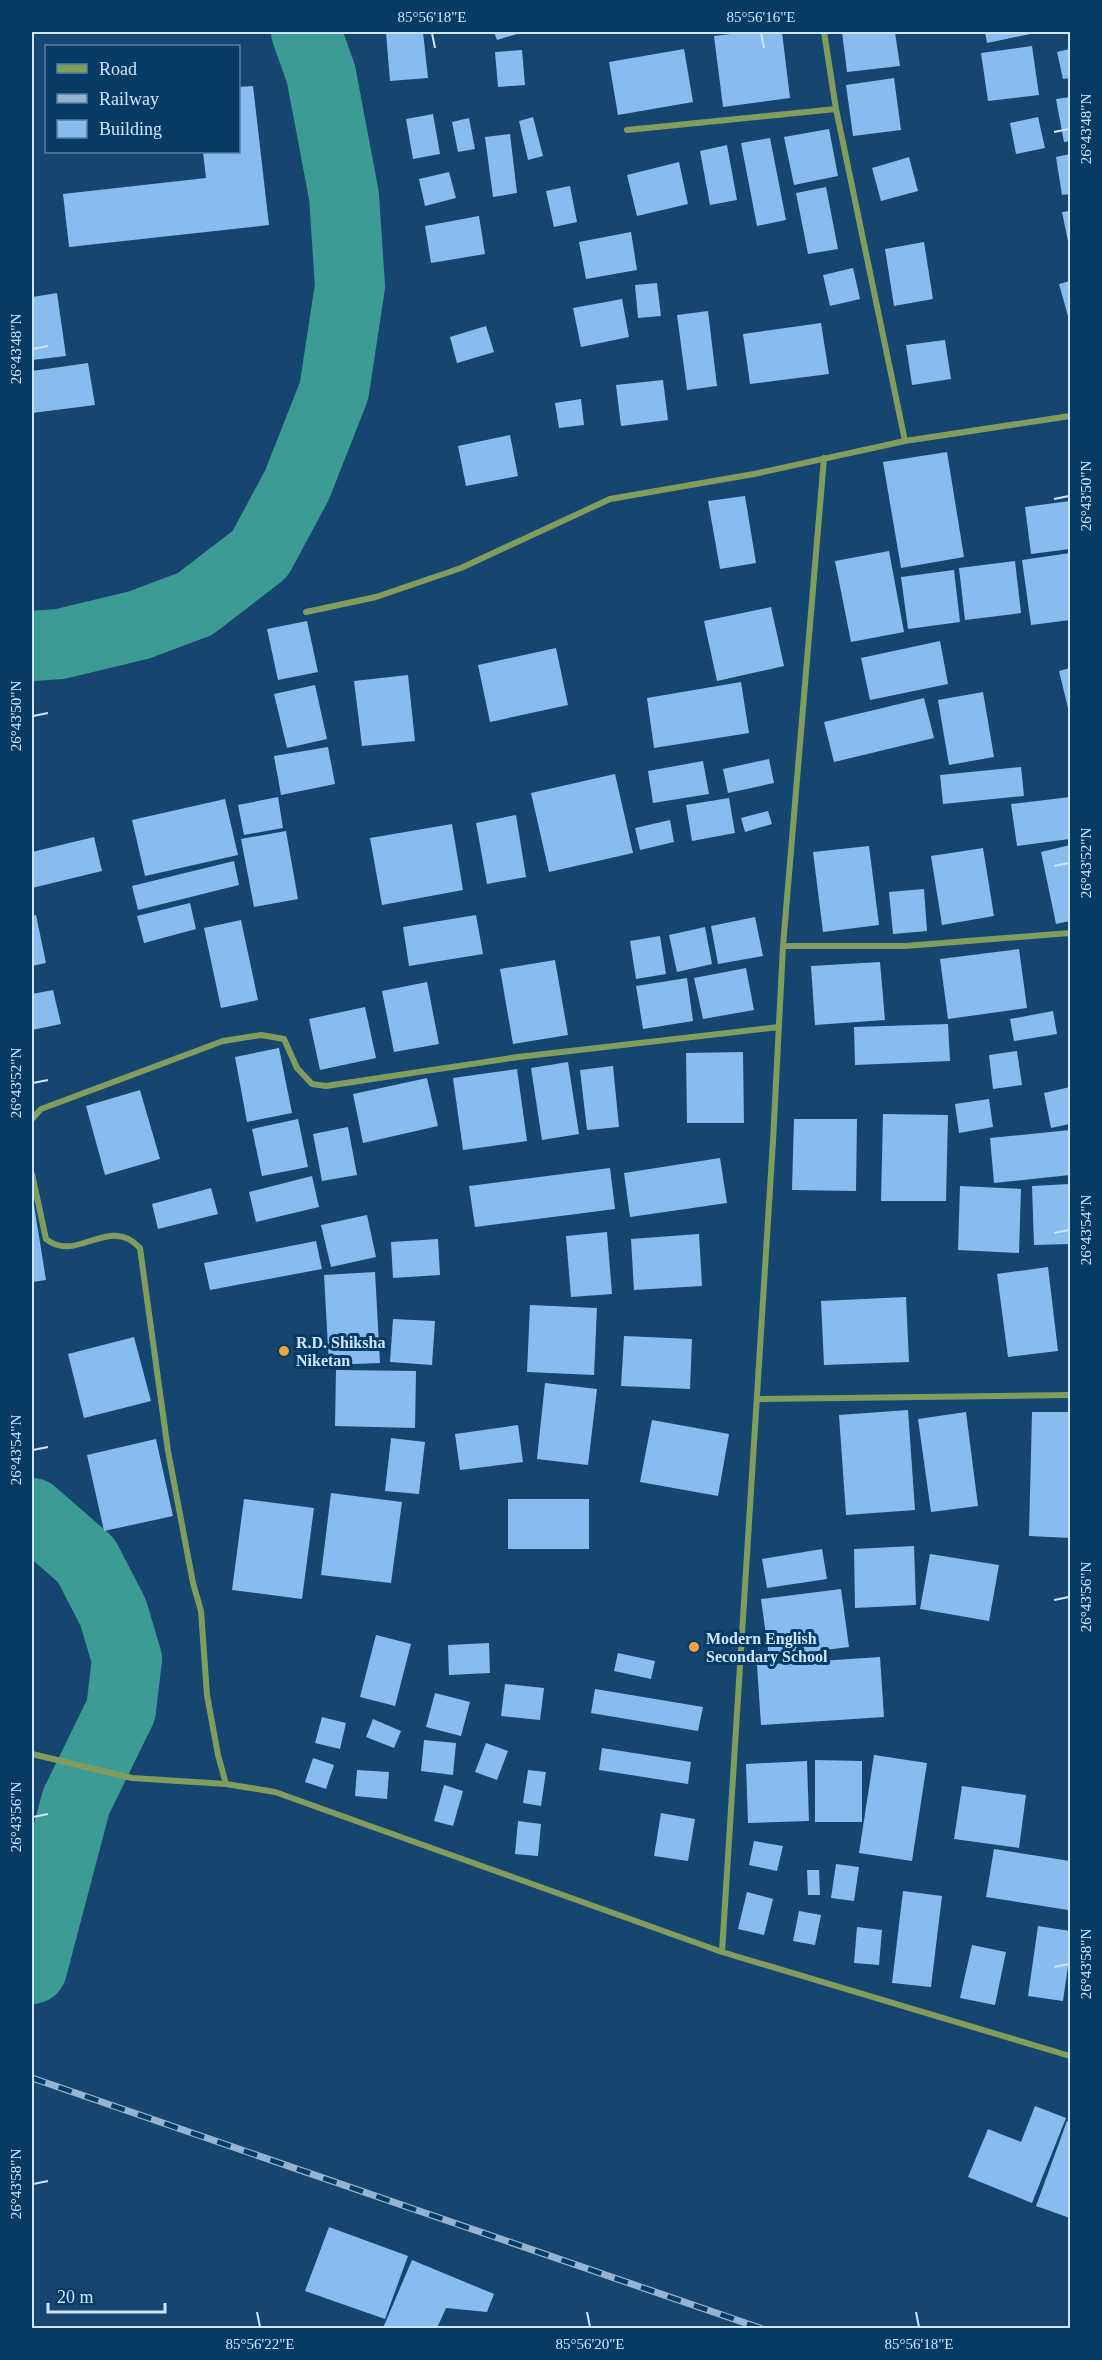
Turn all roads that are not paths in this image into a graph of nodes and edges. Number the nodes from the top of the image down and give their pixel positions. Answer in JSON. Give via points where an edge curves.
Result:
{"nodes":[{"id":1,"x":824,"y":32,"type":"edge"},
{"id":2,"x":836,"y":109,"type":"junction"},
{"id":3,"x":627,"y":130,"type":"dead end"},
{"id":4,"x":1071,"y":416,"type":"edge"},
{"id":5,"x":904,"y":441,"type":"junction"},
{"id":6,"x":824,"y":458,"type":"junction"},
{"id":7,"x":306,"y":612,"type":"dead end"},
{"id":8,"x":1071,"y":933,"type":"edge"},
{"id":9,"x":783,"y":946,"type":"junction"},
{"id":10,"x":779,"y":1027,"type":"junction"},
{"id":11,"x":32,"y":1119,"type":"edge"},
{"id":12,"x":32,"y":1174,"type":"edge"},
{"id":13,"x":1071,"y":1395,"type":"edge"},
{"id":14,"x":757,"y":1399,"type":"junction"},
{"id":15,"x":32,"y":1754,"type":"edge"},
{"id":16,"x":226,"y":1784,"type":"junction"},
{"id":17,"x":722,"y":1952,"type":"junction"},
{"id":18,"x":1071,"y":2056,"type":"edge"}],
"edges":[{"from":1,"to":2,"type":"street"},
{"from":2,"to":3,"type":"street"},
{"from":2,"to":5,"type":"street"},
{"from":4,"to":5,"type":"street"},
{"from":5,"to":6,"type":"street"},
{"from":6,"to":7,"type":"street","via":[[610,499],[461,568],[376,597]]},
{"from":6,"to":9,"type":"street"},
{"from":8,"to":9,"type":"street","via":[[905,946]]},
{"from":9,"to":10,"type":"street"},
{"from":10,"to":11,"type":"street","via":[[518,1057],[326,1086],[312,1084],[297,1068],[284,1039],[261,1035],[223,1041],[41,1109]]},
{"from":10,"to":14,"type":"street"},
{"from":12,"to":16,"type":"street","via":[[46,1239],[54,1246],[64,1248],[114,1235],[131,1238],[140,1248],[168,1451],[201,1611],[207,1695]]},
{"from":13,"to":14,"type":"street"},
{"from":14,"to":17,"type":"street"},
{"from":15,"to":16,"type":"street","via":[[132,1778]]},
{"from":16,"to":17,"type":"street","via":[[275,1792]]},
{"from":17,"to":18,"type":"street"}]}
